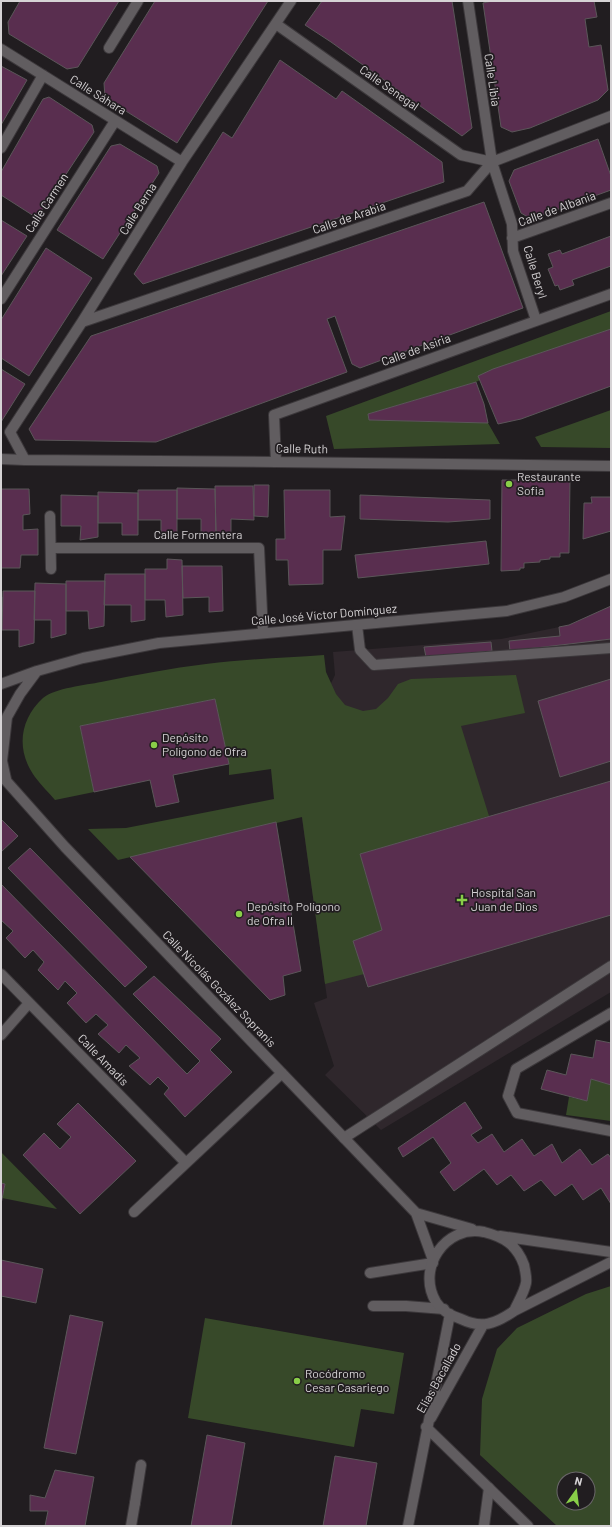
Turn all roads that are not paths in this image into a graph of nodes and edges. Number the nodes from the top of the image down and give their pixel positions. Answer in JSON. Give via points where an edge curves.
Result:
{"nodes":[{"id":1,"x":138,"y":1,"type":"edge"},
{"id":2,"x":291,"y":1,"type":"edge"},
{"id":3,"x":468,"y":1,"type":"edge"},
{"id":4,"x":276,"y":24,"type":"junction"},
{"id":5,"x":109,"y":48,"type":"dead end"},
{"id":6,"x":1,"y":49,"type":"edge"},
{"id":7,"x":43,"y":75,"type":"junction"},
{"id":8,"x":611,"y":116,"type":"edge"},
{"id":9,"x":115,"y":121,"type":"junction"},
{"id":10,"x":1,"y":148,"type":"edge"},
{"id":11,"x":182,"y":162,"type":"junction"},
{"id":12,"x":492,"y":162,"type":"junction"},
{"id":13,"x":611,"y":203,"type":"edge"},
{"id":14,"x":512,"y":238,"type":"junction"},
{"id":15,"x":611,"y":294,"type":"edge"},
{"id":16,"x":1,"y":299,"type":"edge"},
{"id":17,"x":536,"y":320,"type":"junction"},
{"id":18,"x":82,"y":322,"type":"junction"},
{"id":19,"x":1,"y":459,"type":"edge"},
{"id":20,"x":25,"y":460,"type":"junction"},
{"id":21,"x":276,"y":462,"type":"junction"},
{"id":22,"x":611,"y":466,"type":"edge"},
{"id":23,"x":50,"y":516,"type":"dead end"},
{"id":24,"x":51,"y":548,"type":"junction"},
{"id":25,"x":51,"y":569,"type":"dead end"},
{"id":26,"x":611,"y":579,"type":"edge"},
{"id":27,"x":356,"y":625,"type":"junction"},
{"id":28,"x":263,"y":633,"type":"junction"},
{"id":29,"x":611,"y":648,"type":"edge"},
{"id":30,"x":37,"y":671,"type":"junction"},
{"id":31,"x":1,"y":684,"type":"edge"},
{"id":32,"x":3,"y":777,"type":"edge"},
{"id":33,"x":611,"y":966,"type":"edge"},
{"id":34,"x":1,"y":974,"type":"edge"},
{"id":35,"x":29,"y":1003,"type":"junction"},
{"id":36,"x":611,"y":1013,"type":"edge"},
{"id":37,"x":1,"y":1035,"type":"edge"},
{"id":38,"x":282,"y":1073,"type":"junction"},
{"id":39,"x":611,"y":1131,"type":"edge"},
{"id":40,"x":344,"y":1138,"type":"junction"},
{"id":41,"x":186,"y":1163,"type":"junction"},
{"id":42,"x":134,"y":1212,"type":"dead end"},
{"id":43,"x":416,"y":1213,"type":"junction"},
{"id":44,"x":479,"y":1231,"type":"junction"},
{"id":45,"x":494,"y":1235,"type":"junction"},
{"id":46,"x":611,"y":1252,"type":"edge"},
{"id":47,"x":433,"y":1262,"type":"junction"},
{"id":48,"x":611,"y":1262,"type":"edge"},
{"id":49,"x":370,"y":1273,"type":"dead end"},
{"id":50,"x":373,"y":1306,"type":"dead end"},
{"id":51,"x":514,"y":1311,"type":"junction"},
{"id":52,"x":447,"y":1312,"type":"junction"},
{"id":53,"x":483,"y":1325,"type":"junction"},
{"id":54,"x":426,"y":1427,"type":"junction"},
{"id":55,"x":141,"y":1465,"type":"dead end"},
{"id":56,"x":489,"y":1488,"type":"junction"},
{"id":57,"x":131,"y":1526,"type":"edge"},
{"id":58,"x":408,"y":1526,"type":"edge"},
{"id":59,"x":484,"y":1526,"type":"edge"},
{"id":60,"x":528,"y":1526,"type":"edge"}],
"edges":[{"from":1,"to":5,"type":"street"},
{"from":2,"to":4,"type":"street","name":"Calle Berna"},
{"from":3,"to":12,"type":"street","name":"Calle Libia"},
{"from":4,"to":11,"type":"street","name":"Calle Berna"},
{"from":4,"to":12,"type":"street","name":"Calle Senegal","via":[[461,155]]},
{"from":6,"to":7,"type":"street","name":"Calle Sáhara"},
{"from":7,"to":9,"type":"street","name":"Calle Sáhara"},
{"from":7,"to":10,"type":"street"},
{"from":8,"to":12,"type":"street","name":"Calle de Arabia"},
{"from":9,"to":11,"type":"street","name":"Calle Sáhara"},
{"from":9,"to":16,"type":"street","name":"Calle Carmen"},
{"from":11,"to":18,"type":"street","name":"Calle Berna"},
{"from":12,"to":14,"type":"street","name":"Calle Beryl","via":[[512,224]]},
{"from":12,"to":18,"type":"street","name":"Calle de Arabia","via":[[467,191]]},
{"from":13,"to":14,"type":"street","name":"Calle de Albania"},
{"from":14,"to":17,"type":"street","name":"Calle Beryl","via":[[513,251]]},
{"from":15,"to":17,"type":"street","name":"Calle de Asiria"},
{"from":17,"to":21,"type":"street","name":"Calle de Asiria","via":[[274,416]]},
{"from":18,"to":20,"type":"street","name":"Calle Berna","via":[[10,432]]},
{"from":19,"to":20,"type":"street","name":"Calle Ruth"},
{"from":20,"to":21,"type":"street","name":"Calle Ruth"},
{"from":21,"to":22,"type":"street","name":"Calle Ruth"},
{"from":23,"to":24,"type":"street"},
{"from":24,"to":25,"type":"street"},
{"from":24,"to":28,"type":"street","name":"Calle Formentera","via":[[259,548]]},
{"from":26,"to":27,"type":"street","name":"Calle José Víctor Domínguez","via":[[564,597],[507,611]]},
{"from":27,"to":28,"type":"street","name":"Calle José Víctor Domínguez"},
{"from":27,"to":29,"type":"street","via":[[360,650],[374,665]]},
{"from":28,"to":30,"type":"street","name":"Calle José Víctor Domínguez","via":[[159,643],[83,658]]},
{"from":30,"to":31,"type":"street","name":"Calle José Víctor Domínguez"},
{"from":30,"to":32,"type":"street","name":"Calle Nicolás Gozález Sopranis","via":[[7,717],[2,761]]},
{"from":32,"to":38,"type":"street","name":"Calle Nicolás Gozález Sopranis","via":[[65,847]]},
{"from":33,"to":40,"type":"street"},
{"from":34,"to":35,"type":"street","name":"Calle Amadis"},
{"from":35,"to":37,"type":"street"},
{"from":35,"to":41,"type":"street","name":"Calle Amadis"},
{"from":36,"to":39,"type":"street","via":[[516,1069],[508,1096],[517,1113]]},
{"from":38,"to":40,"type":"street","name":"Calle Nicolás Gozález Sopranis"},
{"from":38,"to":41,"type":"street"},
{"from":40,"to":43,"type":"street","name":"Calle Nicolás Gozález Sopranis"},
{"from":41,"to":42,"type":"street"},
{"from":43,"to":44,"type":"street"},
{"from":43,"to":47,"type":"street","name":"Calle Nicolás Gozález Sopranis"},
{"from":44,"to":45,"type":"street"},
{"from":44,"to":47,"type":"street","via":[[463,1232],[452,1238],[441,1246]]},
{"from":45,"to":46,"type":"street"},
{"from":45,"to":51,"type":"street","via":[[504,1239],[520,1254],[525,1269],[526,1282]]},
{"from":47,"to":49,"type":"street"},
{"from":47,"to":52,"type":"street","via":[[430,1275],[431,1290],[436,1303]]},
{"from":48,"to":51,"type":"street"},
{"from":50,"to":52,"type":"street","via":[[406,1306]]},
{"from":51,"to":53,"type":"street","via":[[500,1320]]},
{"from":52,"to":53,"type":"street","via":[[466,1322]]},
{"from":52,"to":54,"type":"street","name":"Elias Bacallado"},
{"from":53,"to":54,"type":"street","name":"Elias Bacallado"},
{"from":54,"to":56,"type":"street"},
{"from":54,"to":58,"type":"street"},
{"from":55,"to":57,"type":"street"},
{"from":56,"to":59,"type":"street"},
{"from":56,"to":60,"type":"street"}]}
